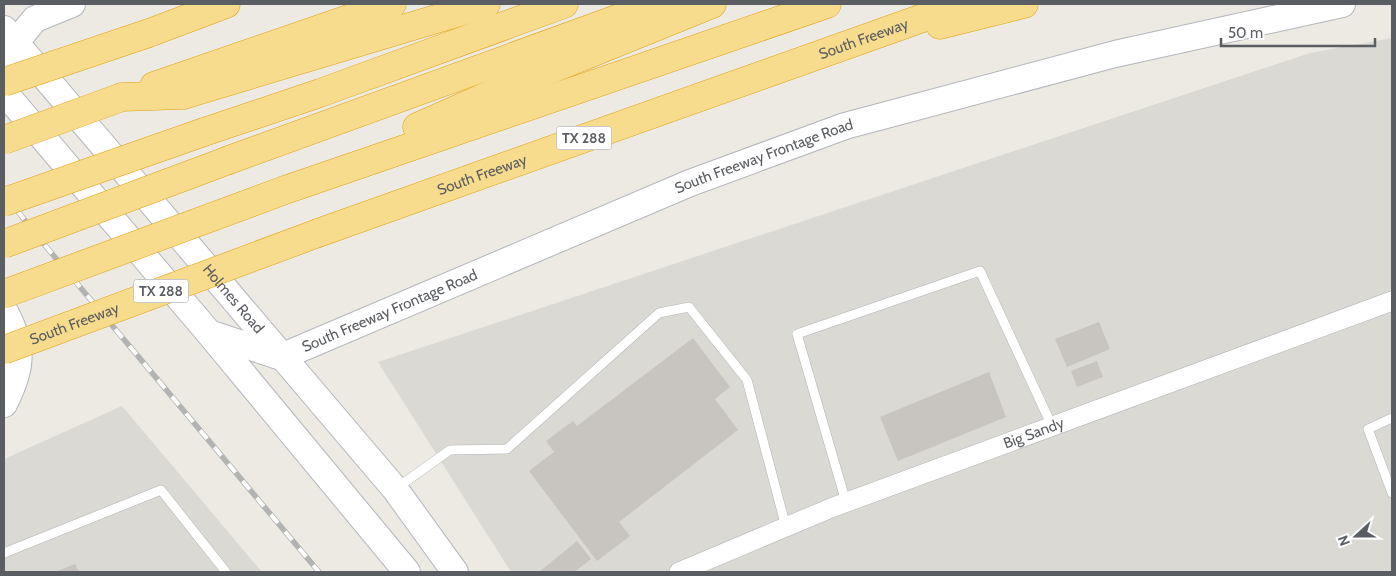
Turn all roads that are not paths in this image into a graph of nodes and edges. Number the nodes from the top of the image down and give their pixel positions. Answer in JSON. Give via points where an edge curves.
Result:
{"nodes":[{"id":1,"x":72,"y":4,"type":"edge"},
{"id":2,"x":226,"y":4,"type":"edge"},
{"id":3,"x":392,"y":4,"type":"edge"},
{"id":4,"x":486,"y":4,"type":"edge"},
{"id":5,"x":564,"y":4,"type":"edge"},
{"id":6,"x":658,"y":4,"type":"edge"},
{"id":7,"x":712,"y":4,"type":"edge"},
{"id":8,"x":826,"y":4,"type":"edge"},
{"id":9,"x":962,"y":4,"type":"edge"},
{"id":10,"x":1024,"y":4,"type":"edge"},
{"id":11,"x":1342,"y":4,"type":"edge"},
{"id":12,"x":8,"y":43,"type":"edge"},
{"id":13,"x":850,"y":44,"type":"junction"},
{"id":14,"x":4,"y":82,"type":"edge"},
{"id":15,"x":179,"y":87,"type":"junction"},
{"id":16,"x":4,"y":92,"type":"edge"},
{"id":17,"x":4,"y":140,"type":"edge"},
{"id":18,"x":285,"y":190,"type":"junction"},
{"id":19,"x":4,"y":202,"type":"edge"},
{"id":20,"x":4,"y":244,"type":"edge"},
{"id":21,"x":4,"y":294,"type":"edge"},
{"id":22,"x":1392,"y":301,"type":"edge"},
{"id":23,"x":4,"y":310,"type":"edge"},
{"id":24,"x":209,"y":333,"type":"junction"},
{"id":25,"x":4,"y":350,"type":"edge"},
{"id":26,"x":281,"y":357,"type":"junction"},
{"id":27,"x":4,"y":404,"type":"edge"},
{"id":28,"x":1392,"y":418,"type":"edge"},
{"id":29,"x":1052,"y":426,"type":"junction"},
{"id":30,"x":395,"y":489,"type":"junction"},
{"id":31,"x":1392,"y":493,"type":"edge"},
{"id":32,"x":846,"y":502,"type":"junction"},
{"id":33,"x":786,"y":527,"type":"junction"},
{"id":34,"x":4,"y":553,"type":"edge"},
{"id":35,"x":226,"y":572,"type":"edge"},
{"id":36,"x":407,"y":572,"type":"edge"},
{"id":37,"x":455,"y":572,"type":"edge"},
{"id":38,"x":679,"y":572,"type":"edge"}],
"edges":[{"from":1,"to":12,"type":"main road","via":[[35,19]]},
{"from":2,"to":14,"type":"highway","bridge":true},
{"from":3,"to":15,"type":"highway"},
{"from":4,"to":15,"type":"highway"},
{"from":5,"to":19,"type":"highway","bridge":true,"via":[[320,93]]},
{"from":6,"to":20,"type":"highway","bridge":true},
{"from":7,"to":18,"type":"highway","via":[[505,88]]},
{"from":8,"to":18,"type":"highway"},
{"from":9,"to":13,"type":"highway","name":"South Freeway","number":"TX 288"},
{"from":10,"to":13,"type":"highway"},
{"from":11,"to":26,"type":"main road","name":"South Freeway Frontage Road","via":[[1115,54],[845,126],[690,183]]},
{"from":12,"to":26,"type":"main road","name":"Holmes Road"},
{"from":13,"to":25,"type":"highway","name":"South Freeway","number":"TX 288","bridge":true,"via":[[318,232]]},
{"from":15,"to":17,"type":"highway","bridge":true,"via":[[122,97]]},
{"from":16,"to":24,"type":"main road"},
{"from":18,"to":21,"type":"highway","bridge":true},
{"from":22,"to":29,"type":"street","name":"Big Sandy"},
{"from":23,"to":27,"type":"main road","via":[[14,328],[19,364]]},
{"from":24,"to":26,"type":"main road"},
{"from":24,"to":36,"type":"main road"},
{"from":26,"to":30,"type":"main road","name":"Holmes Road"},
{"from":28,"to":31,"type":"lane","via":[[1368,429]]},
{"from":29,"to":32,"type":"street","name":"Big Sandy"},
{"from":29,"to":32,"type":"lane","via":[[980,272],[796,334]]},
{"from":30,"to":33,"type":"lane","via":[[450,450],[507,448],[659,313],[689,308],[747,380]]},
{"from":30,"to":37,"type":"main road","name":"Holmes Road"},
{"from":32,"to":33,"type":"street","name":"Big Sandy"},
{"from":33,"to":38,"type":"street","name":"Big Sandy"},
{"from":34,"to":35,"type":"lane","via":[[161,490]]}]}
